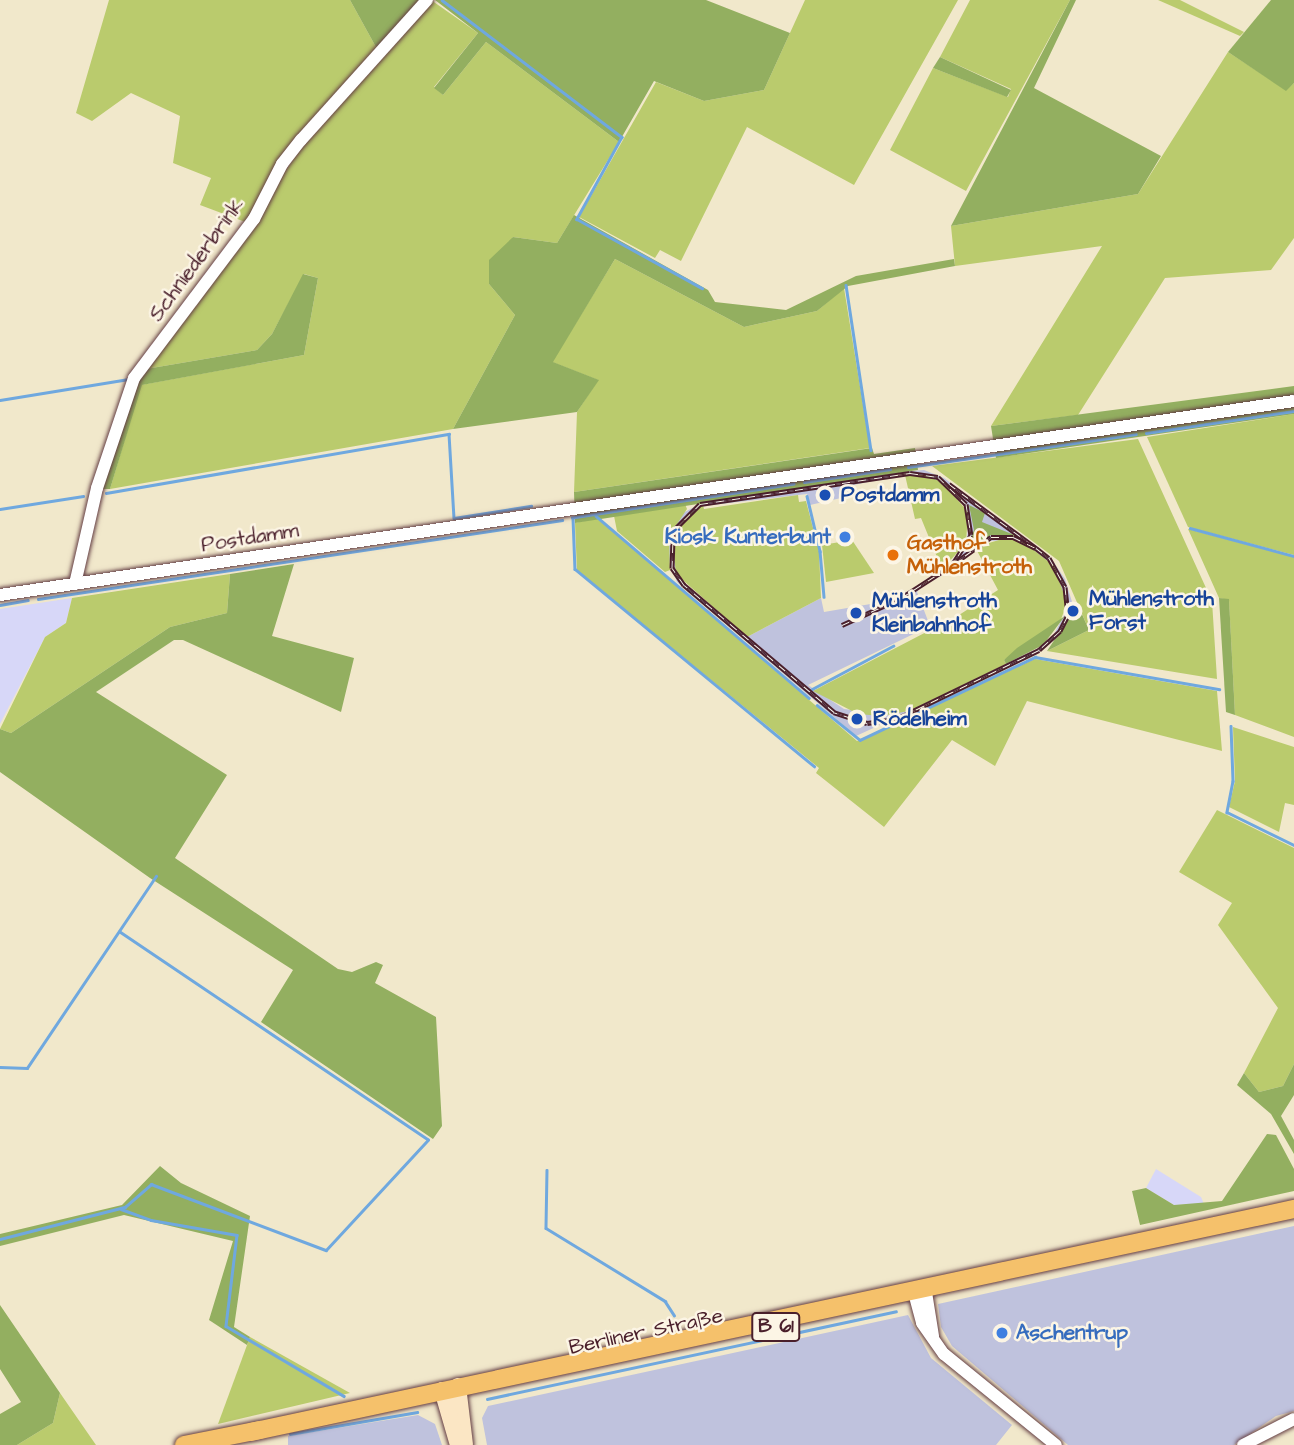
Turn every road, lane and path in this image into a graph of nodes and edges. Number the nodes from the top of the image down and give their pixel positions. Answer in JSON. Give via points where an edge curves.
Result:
{"nodes":[{"id":1,"x":427,"y":0,"type":"edge"},
{"id":2,"x":1294,"y":401,"type":"edge"},
{"id":3,"x":75,"y":584,"type":"junction"},
{"id":4,"x":0,"y":595,"type":"edge"},
{"id":5,"x":1294,"y":1209,"type":"edge"},
{"id":6,"x":920,"y":1292,"type":"junction"},
{"id":7,"x":451,"y":1392,"type":"junction"},
{"id":8,"x":1294,"y":1419,"type":"edge"},
{"id":9,"x":184,"y":1445,"type":"edge"},
{"id":10,"x":458,"y":1445,"type":"edge"},
{"id":11,"x":465,"y":1445,"type":"edge"},
{"id":12,"x":1056,"y":1445,"type":"edge"},
{"id":13,"x":1243,"y":1445,"type":"edge"}],
"edges":[{"from":1,"to":3,"type":"street","name":"Schniederbrink","via":[[301,139],[282,164],[254,219],[134,379],[97,488]]},
{"from":2,"to":3,"type":"street","name":"Postdamm"},
{"from":3,"to":4,"type":"street","name":"Postdamm"},
{"from":5,"to":6,"type":"main road","name":"Berliner Straße","number":"B 61"},
{"from":6,"to":7,"type":"main road","name":"Berliner Straße","number":"B 61"},
{"from":6,"to":12,"type":"street","via":[[935,1343]]},
{"from":7,"to":9,"type":"main road","name":"Berliner Straße","number":"B 61"},
{"from":7,"to":10,"type":"main road"},
{"from":7,"to":11,"type":"main road"},
{"from":8,"to":13,"type":"street"}]}
